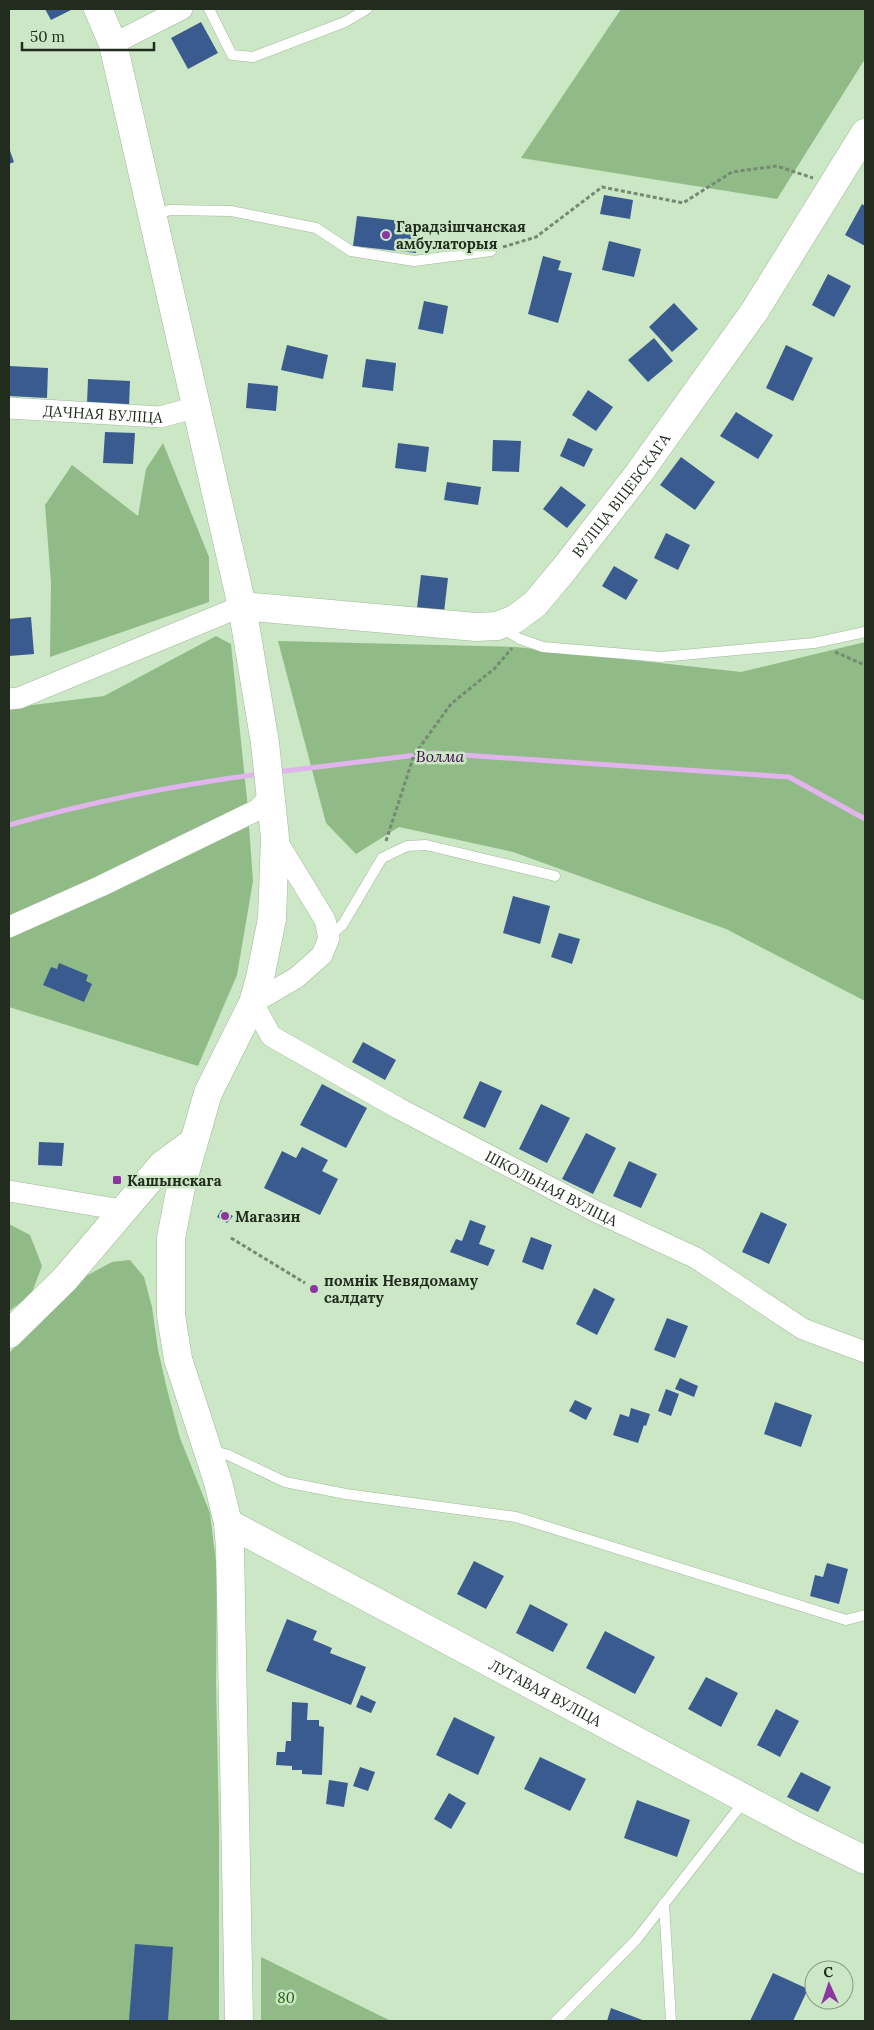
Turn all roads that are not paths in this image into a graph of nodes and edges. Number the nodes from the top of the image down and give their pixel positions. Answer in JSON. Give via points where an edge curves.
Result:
{"nodes":[{"id":1,"x":98,"y":9,"type":"edge"},
{"id":2,"x":182,"y":9,"type":"edge"},
{"id":3,"x":209,"y":9,"type":"edge"},
{"id":4,"x":367,"y":9,"type":"edge"},
{"id":5,"x":113,"y":44,"type":"junction"},
{"id":6,"x":865,"y":133,"type":"edge"},
{"id":7,"x":154,"y":217,"type":"junction"},
{"id":8,"x":491,"y":252,"type":"road end"},
{"id":9,"x":9,"y":408,"type":"edge"},
{"id":10,"x":197,"y":408,"type":"junction"},
{"id":11,"x":242,"y":606,"type":"junction"},
{"id":12,"x":496,"y":626,"type":"junction"},
{"id":13,"x":865,"y":632,"type":"edge"},
{"id":14,"x":9,"y":699,"type":"edge"},
{"id":15,"x":271,"y":796,"type":"junction"},
{"id":16,"x":275,"y":838,"type":"junction"},
{"id":17,"x":555,"y":876,"type":"dead end"},
{"id":18,"x":9,"y":927,"type":"edge"},
{"id":19,"x":329,"y":938,"type":"junction"},
{"id":20,"x":253,"y":1003,"type":"junction"},
{"id":21,"x":271,"y":1036,"type":"junction"},
{"id":22,"x":232,"y":1045,"type":"junction"},
{"id":23,"x":192,"y":1144,"type":"junction"},
{"id":24,"x":9,"y":1191,"type":"edge"},
{"id":25,"x":122,"y":1210,"type":"junction"},
{"id":26,"x":9,"y":1334,"type":"edge"},
{"id":27,"x":865,"y":1352,"type":"edge"},
{"id":28,"x":208,"y":1449,"type":"junction"},
{"id":29,"x":228,"y":1523,"type":"junction"},
{"id":30,"x":865,"y":1615,"type":"edge"},
{"id":31,"x":746,"y":1798,"type":"junction"},
{"id":32,"x":865,"y":1860,"type":"edge"},
{"id":33,"x":664,"y":1903,"type":"junction"},
{"id":34,"x":239,"y":2021,"type":"edge"},
{"id":35,"x":556,"y":2021,"type":"edge"},
{"id":36,"x":671,"y":2021,"type":"edge"}],
"edges":[{"from":1,"to":5,"type":"main road"},
{"from":2,"to":5,"type":"street"},
{"from":3,"to":4,"type":"lane","via":[[232,55],[253,57],[345,22]]},
{"from":5,"to":7,"type":"main road"},
{"from":6,"to":12,"type":"main road","name":"ВУЛІЦА ВІЦЕБСКАГА","via":[[754,312],[639,473],[535,604],[515,619]]},
{"from":7,"to":8,"type":"lane","via":[[169,210],[231,211],[316,228],[351,251],[414,261]]},
{"from":7,"to":10,"type":"main road"},
{"from":9,"to":10,"type":"street","name":"ДАЧНАЯ ВУЛІЦА","via":[[160,417]]},
{"from":10,"to":11,"type":"main road"},
{"from":11,"to":12,"type":"main road","name":"ВУЛІЦА ВІЦЕБСКАГА","via":[[450,625]]},
{"from":11,"to":14,"type":"street","via":[[19,698]]},
{"from":11,"to":15,"type":"main road"},
{"from":12,"to":13,"type":"lane","via":[[543,647],[662,657],[814,643]]},
{"from":15,"to":16,"type":"main road"},
{"from":15,"to":18,"type":"street","via":[[256,810]]},
{"from":16,"to":19,"type":"street","via":[[325,920]]},
{"from":16,"to":20,"type":"main road","via":[[272,919]]},
{"from":17,"to":19,"type":"lane","via":[[426,844],[407,846],[382,858],[343,924]]},
{"from":19,"to":20,"type":"street","via":[[322,955],[296,978]]},
{"from":20,"to":21,"type":"street"},
{"from":20,"to":22,"type":"main road"},
{"from":21,"to":22,"type":"street"},
{"from":21,"to":27,"type":"street","name":"ШКОЛЬНАЯ ВУЛІЦА","via":[[398,1108],[597,1212],[696,1258],[803,1329]]},
{"from":22,"to":23,"type":"main road","via":[[208,1093]]},
{"from":23,"to":25,"type":"main road","via":[[162,1165]]},
{"from":23,"to":28,"type":"main road","via":[[171,1238],[171,1315],[178,1360]]},
{"from":24,"to":25,"type":"street"},
{"from":25,"to":26,"type":"main road","via":[[65,1279]]},
{"from":28,"to":29,"type":"main road"},
{"from":28,"to":30,"type":"lane","via":[[228,1454],[285,1482],[346,1494],[516,1517],[846,1620]]},
{"from":29,"to":31,"type":"main road","name":"ЛУГАВАЯ ВУЛІЦА"},
{"from":29,"to":34,"type":"main road"},
{"from":31,"to":32,"type":"main road","name":"ЛУГАВАЯ ВУЛІЦА"},
{"from":31,"to":33,"type":"lane"},
{"from":33,"to":35,"type":"lane","via":[[636,1940]]},
{"from":33,"to":36,"type":"lane"}]}
